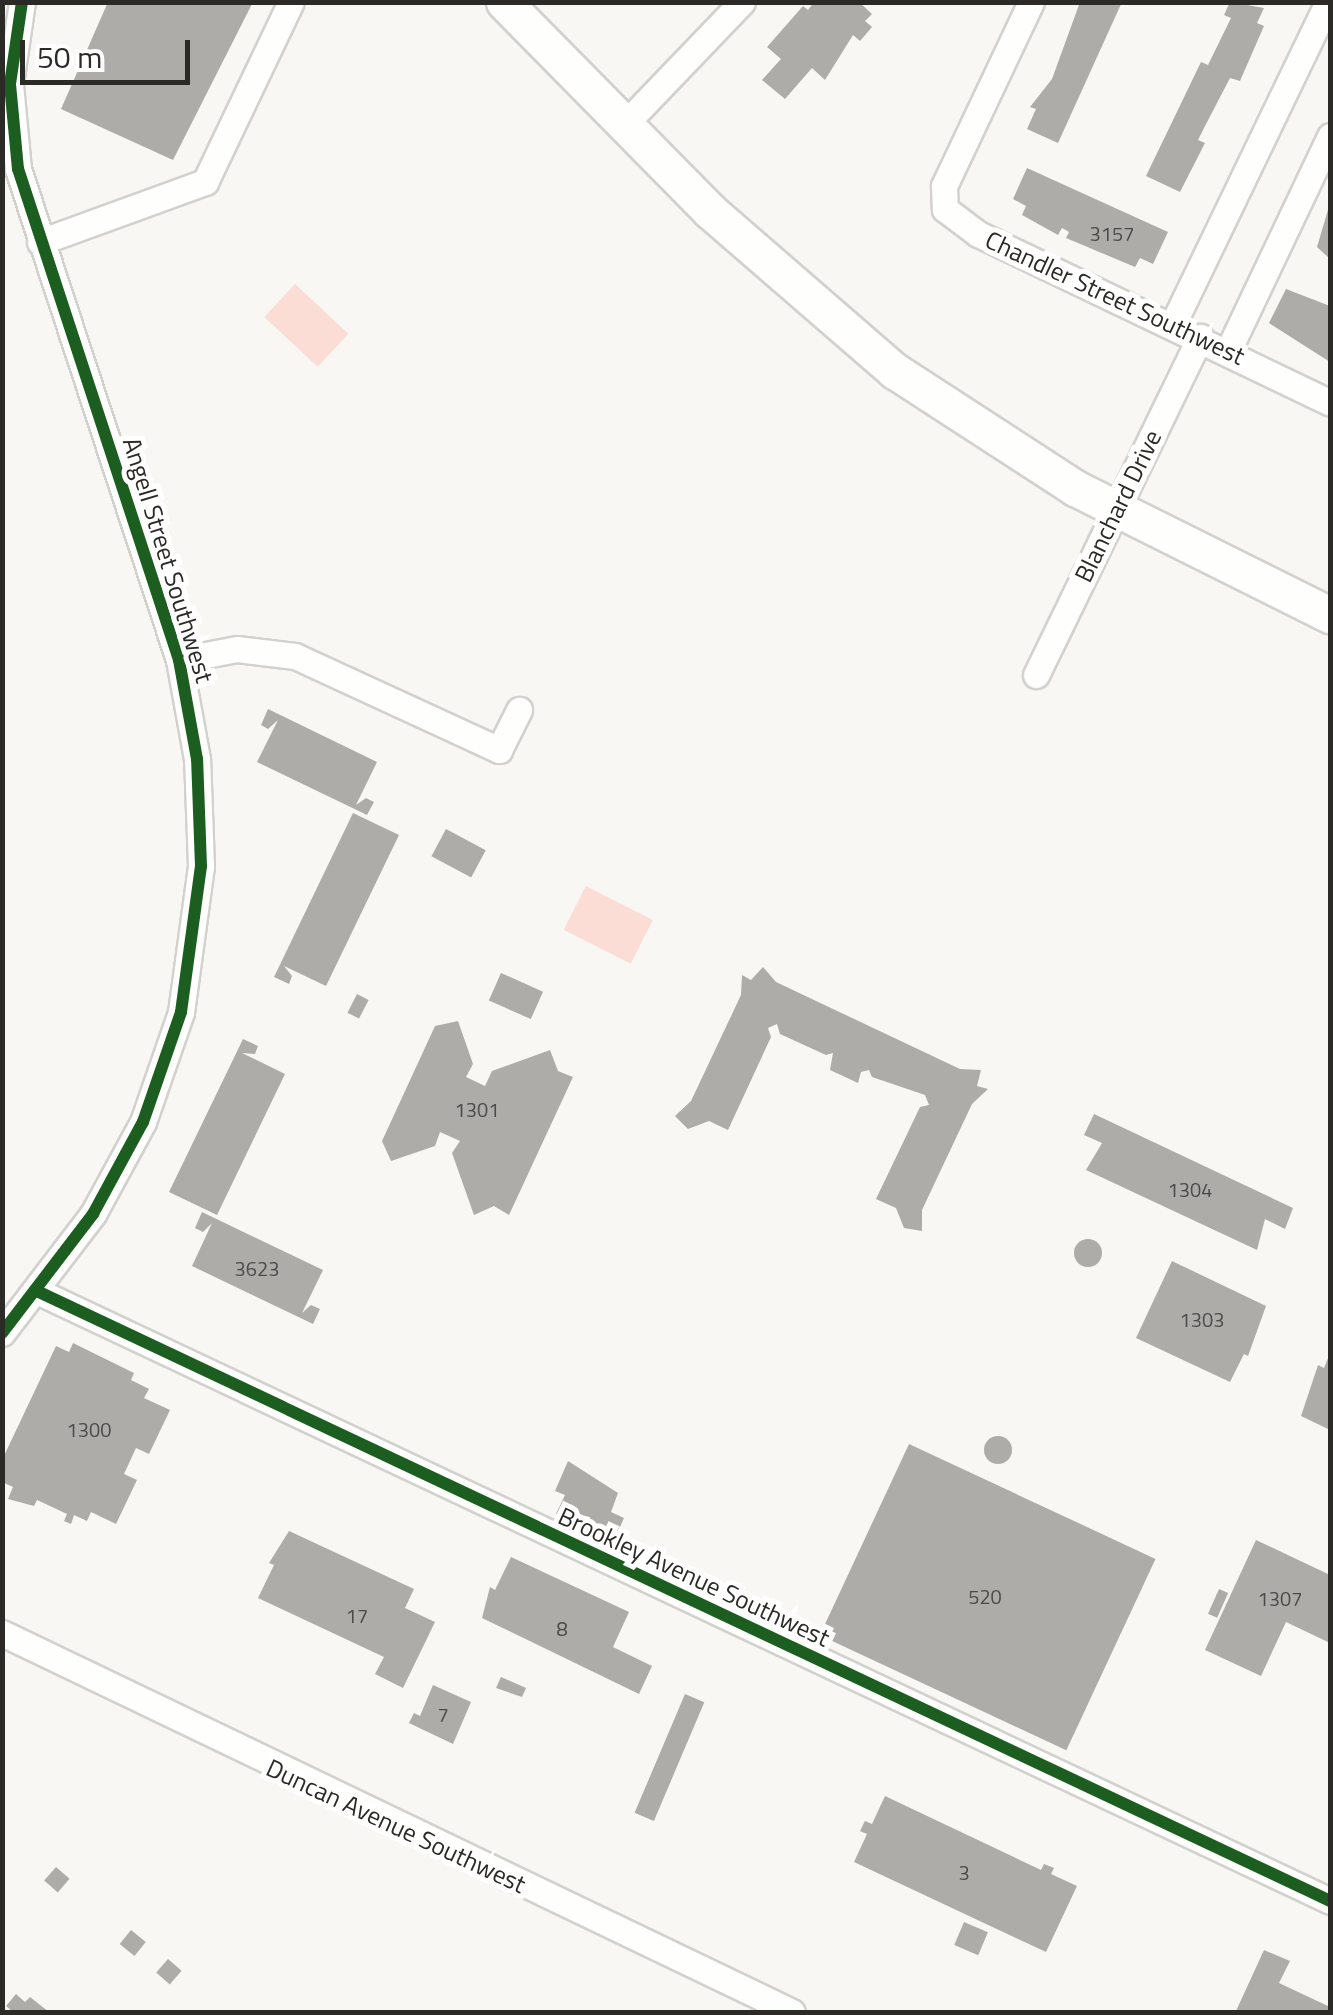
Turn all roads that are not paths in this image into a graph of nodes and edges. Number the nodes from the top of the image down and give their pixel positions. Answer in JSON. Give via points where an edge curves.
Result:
{"nodes":[{"id":1,"x":22,"y":2,"type":"edge"},
{"id":2,"x":291,"y":2,"type":"edge"},
{"id":3,"x":504,"y":2,"type":"edge"},
{"id":4,"x":742,"y":2,"type":"edge"},
{"id":5,"x":1032,"y":2,"type":"edge"},
{"id":6,"x":1328,"y":2,"type":"edge"},
{"id":7,"x":7,"y":120,"type":"edge"},
{"id":8,"x":624,"y":126,"type":"junction"},
{"id":9,"x":1330,"y":136,"type":"edge"},
{"id":10,"x":40,"y":242,"type":"junction"},
{"id":11,"x":1172,"y":326,"type":"junction"},
{"id":12,"x":1200,"y":338,"type":"junction"},
{"id":13,"x":1228,"y":351,"type":"junction"},
{"id":14,"x":1330,"y":403,"type":"edge"},
{"id":15,"x":1117,"y":510,"type":"junction"},
{"id":16,"x":1330,"y":615,"type":"edge"},
{"id":17,"x":179,"y":660,"type":"junction"},
{"id":18,"x":1036,"y":675,"type":"dead end"},
{"id":19,"x":519,"y":710,"type":"dead end"},
{"id":20,"x":39,"y":1292,"type":"junction"},
{"id":21,"x":2,"y":1333,"type":"edge"},
{"id":22,"x":2,"y":1633,"type":"edge"},
{"id":23,"x":1330,"y":1902,"type":"edge"},
{"id":24,"x":792,"y":2012,"type":"edge"}],
"edges":[{"from":1,"to":7,"type":"street","name":"Angell Street Southwest"},
{"from":2,"to":10,"type":"street","via":[[205,182]]},
{"from":3,"to":8,"type":"street"},
{"from":4,"to":8,"type":"street"},
{"from":5,"to":11,"type":"street","name":"Chandler Street Southwest","via":[[944,186],[945,208],[978,234]]},
{"from":6,"to":11,"type":"street"},
{"from":7,"to":10,"type":"street","name":"Angell Street Southwest"},
{"from":8,"to":15,"type":"street","via":[[779,275],[896,371],[992,438]]},
{"from":9,"to":13,"type":"street"},
{"from":10,"to":17,"type":"street","name":"Angell Street Southwest"},
{"from":11,"to":12,"type":"street","name":"Chandler Street Southwest"},
{"from":12,"to":13,"type":"street","name":"Chandler Street Southwest"},
{"from":12,"to":15,"type":"street","name":"Blanchard Drive"},
{"from":13,"to":14,"type":"street","name":"Chandler Street Southwest"},
{"from":15,"to":16,"type":"street"},
{"from":15,"to":18,"type":"street","name":"Blanchard Drive"},
{"from":17,"to":19,"type":"street","via":[[236,648],[295,656],[499,750]]},
{"from":17,"to":20,"type":"street","name":"Angell Street Southwest","via":[[202,831],[198,908],[180,1012],[120,1168]]},
{"from":20,"to":21,"type":"street","name":"Angell Street Southwest"},
{"from":20,"to":23,"type":"street","name":"Brookley Avenue Southwest"},
{"from":22,"to":24,"type":"street","name":"Duncan Avenue Southwest"}]}
